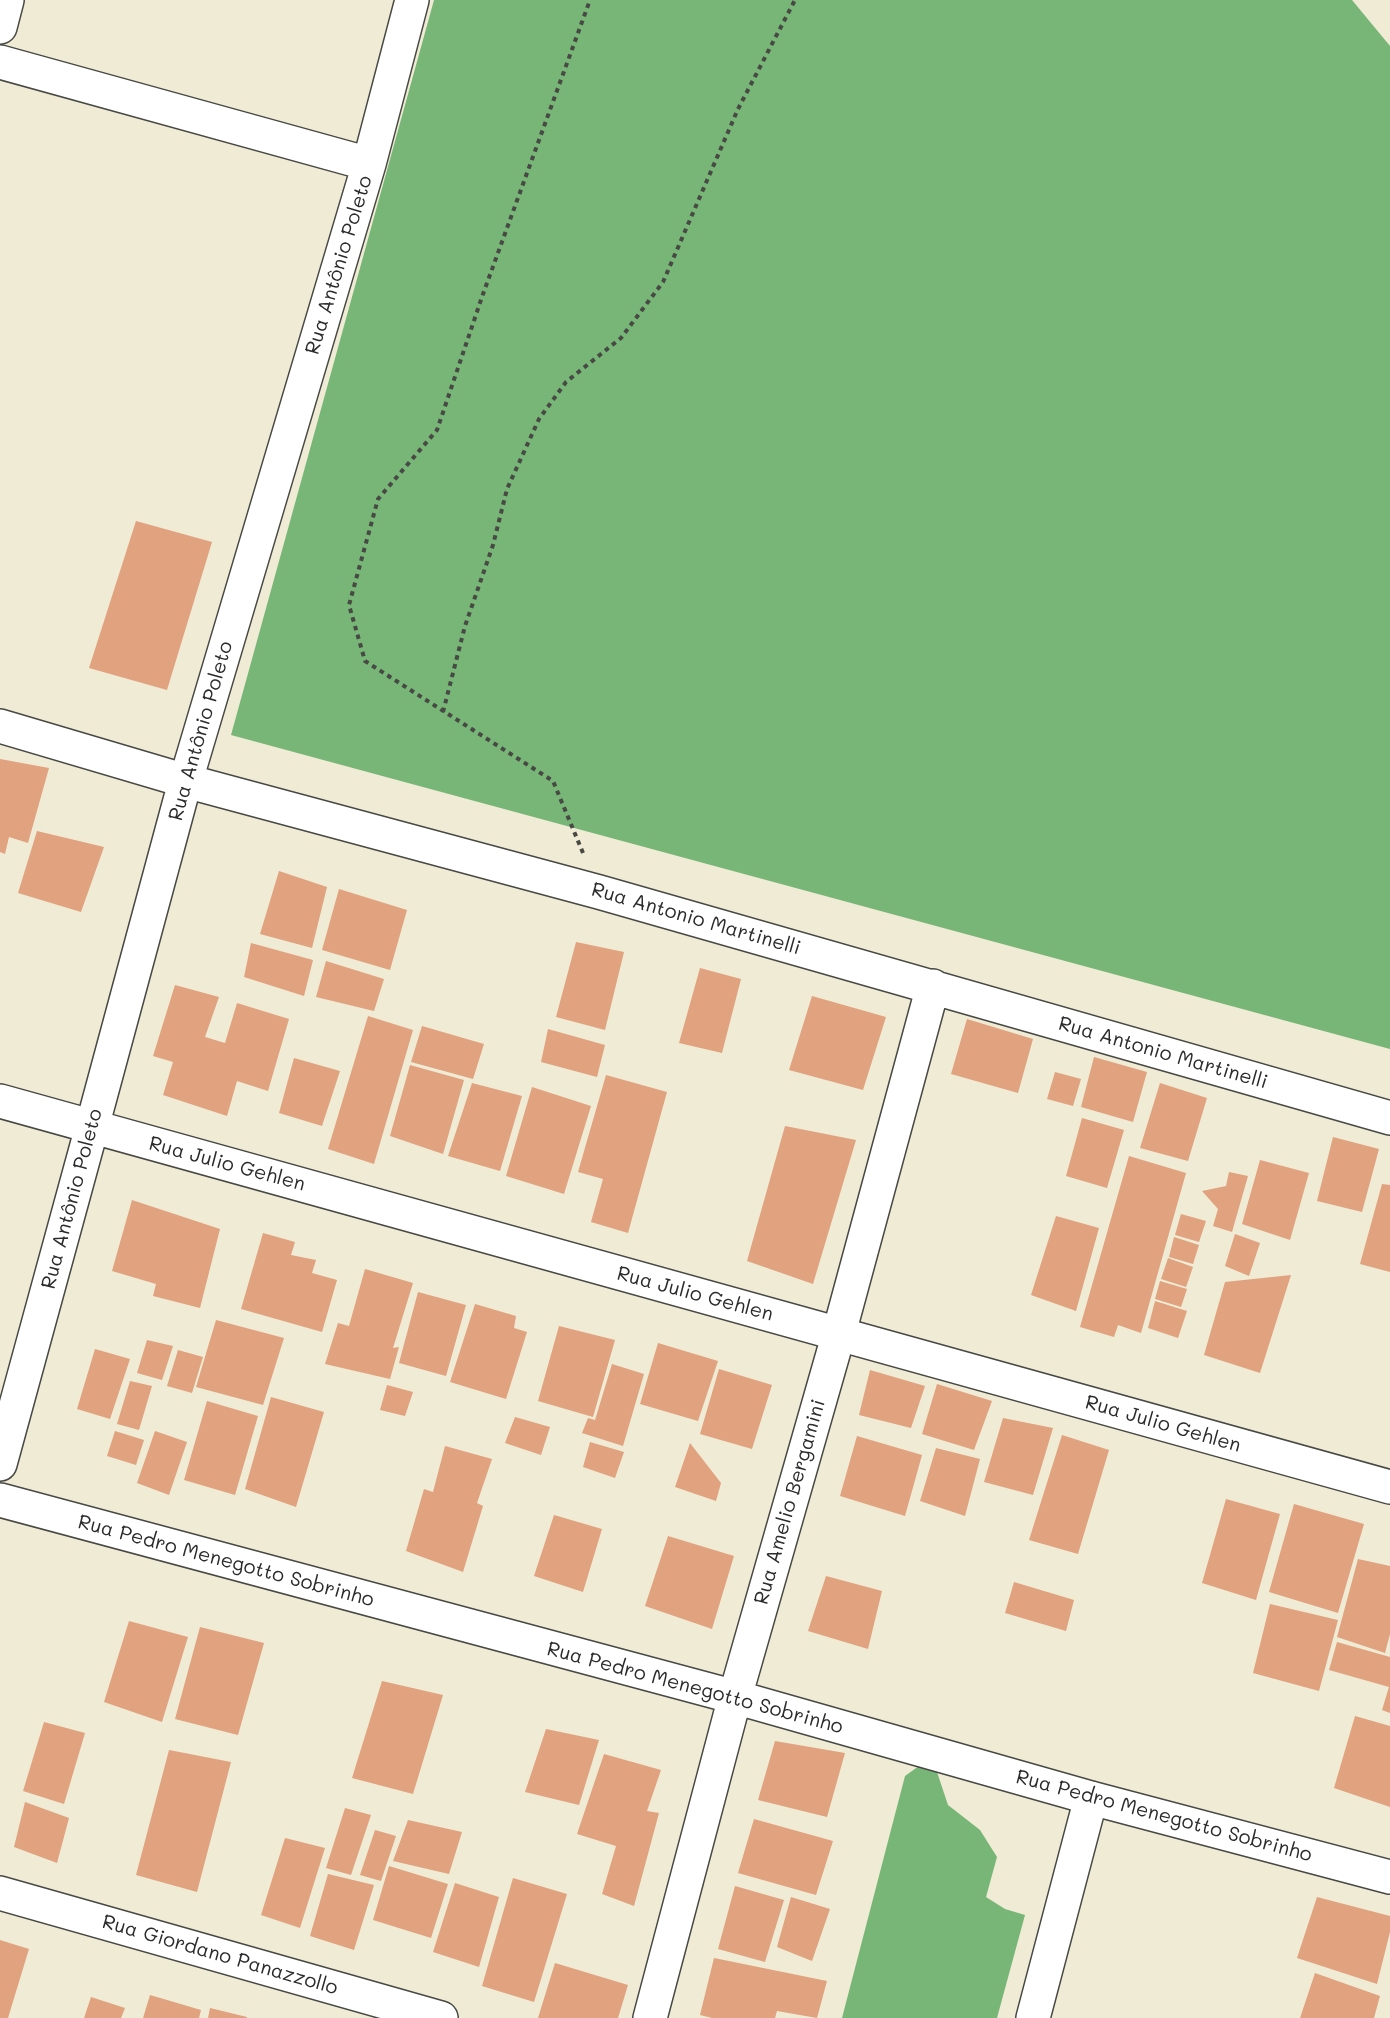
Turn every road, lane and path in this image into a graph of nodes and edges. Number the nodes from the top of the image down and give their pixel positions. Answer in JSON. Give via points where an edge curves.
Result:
{"nodes":[{"id":1,"x":7,"y":0,"type":"edge"},
{"id":2,"x":412,"y":0,"type":"edge"},
{"id":3,"x":590,"y":0,"type":"edge"},
{"id":4,"x":795,"y":0,"type":"edge"},
{"id":5,"x":0,"y":27,"type":"edge"},
{"id":6,"x":0,"y":62,"type":"edge"},
{"id":7,"x":369,"y":164,"type":"junction"},
{"id":8,"x":443,"y":712,"type":"junction"},
{"id":9,"x":0,"y":726,"type":"edge"},
{"id":10,"x":186,"y":781,"type":"junction"},
{"id":11,"x":599,"y":892,"type":"junction"},
{"id":12,"x":933,"y":986,"type":"junction"},
{"id":13,"x":0,"y":1101,"type":"edge"},
{"id":14,"x":1390,"y":1118,"type":"edge"},
{"id":15,"x":92,"y":1127,"type":"junction"},
{"id":16,"x":839,"y":1333,"type":"junction"},
{"id":17,"x":0,"y":1464,"type":"edge"},
{"id":18,"x":1390,"y":1488,"type":"edge"},
{"id":19,"x":0,"y":1500,"type":"edge"},
{"id":20,"x":735,"y":1697,"type":"junction"},
{"id":21,"x":1091,"y":1798,"type":"junction"},
{"id":22,"x":1390,"y":1877,"type":"edge"},
{"id":23,"x":0,"y":1893,"type":"edge"},
{"id":24,"x":441,"y":2018,"type":"edge"},
{"id":25,"x":650,"y":2018,"type":"edge"},
{"id":26,"x":1033,"y":2018,"type":"edge"}],
"edges":[{"from":1,"to":5,"type":"street"},
{"from":2,"to":7,"type":"street","name":"Rua Antônio Poleto"},
{"from":3,"to":8,"type":"path","via":[[437,430],[378,499],[349,605],[365,662]]},
{"from":4,"to":8,"type":"path","via":[[738,109],[663,282],[621,338],[566,382],[539,419],[507,489]]},
{"from":6,"to":7,"type":"street"},
{"from":7,"to":10,"type":"street","name":"Rua Antônio Poleto"},
{"from":8,"to":11,"type":"path","via":[[554,781]]},
{"from":9,"to":10,"type":"street","name":"Rua Antonio Martinelli"},
{"from":10,"to":11,"type":"street","name":"Rua Antonio Martinelli"},
{"from":10,"to":15,"type":"street","name":"Rua Antônio Poleto"},
{"from":11,"to":12,"type":"street","name":"Rua Antonio Martinelli"},
{"from":12,"to":14,"type":"street","name":"Rua Antonio Martinelli"},
{"from":12,"to":16,"type":"street","name":"Rua Amelio Bergamini"},
{"from":13,"to":15,"type":"street","name":"Rua Julio Gehlen"},
{"from":15,"to":16,"type":"street","name":"Rua Julio Gehlen"},
{"from":15,"to":17,"type":"street","name":"Rua Antônio Poleto"},
{"from":16,"to":18,"type":"street","name":"Rua Julio Gehlen"},
{"from":16,"to":20,"type":"street","name":"Rua Amelio Bergamini"},
{"from":19,"to":20,"type":"street","name":"Rua Pedro Menegotto Sobrinho"},
{"from":20,"to":21,"type":"street","name":"Rua Pedro Menegotto Sobrinho"},
{"from":20,"to":25,"type":"street","name":"Rua Amelio Bergamini"},
{"from":21,"to":22,"type":"street","name":"Rua Pedro Menegotto Sobrinho"},
{"from":21,"to":26,"type":"street"},
{"from":23,"to":24,"type":"street","name":"Rua Giordano Panazzollo"}]}
